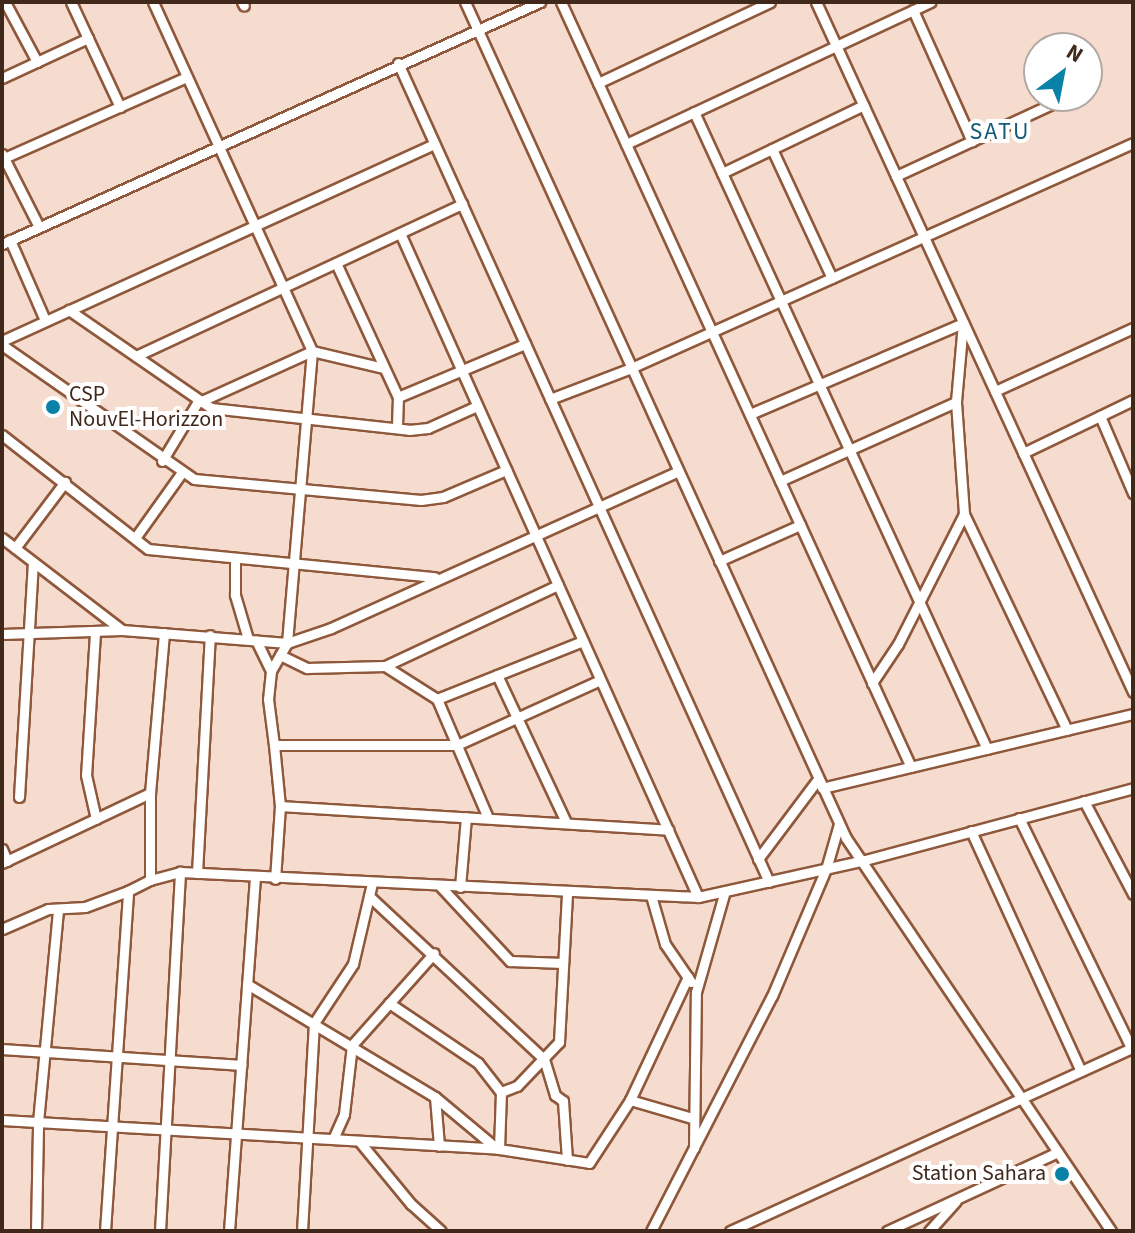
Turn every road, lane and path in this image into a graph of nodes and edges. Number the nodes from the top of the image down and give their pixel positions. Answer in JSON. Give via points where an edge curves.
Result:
{"nodes":[{"id":1,"x":5,"y":2,"type":"edge"},
{"id":2,"x":71,"y":2,"type":"edge"},
{"id":3,"x":153,"y":2,"type":"edge"},
{"id":4,"x":465,"y":2,"type":"edge"},
{"id":5,"x":540,"y":2,"type":"edge"},
{"id":6,"x":561,"y":2,"type":"edge"},
{"id":7,"x":770,"y":2,"type":"edge"},
{"id":8,"x":816,"y":2,"type":"edge"},
{"id":9,"x":931,"y":2,"type":"edge"},
{"id":10,"x":913,"y":10,"type":"junction"},
{"id":11,"x":477,"y":29,"type":"junction"},
{"id":12,"x":88,"y":38,"type":"junction"},
{"id":13,"x":836,"y":46,"type":"junction"},
{"id":14,"x":37,"y":62,"type":"junction"},
{"id":15,"x":398,"y":63,"type":"junction"},
{"id":16,"x":187,"y":77,"type":"junction"},
{"id":17,"x":2,"y":78,"type":"edge"},
{"id":18,"x":598,"y":83,"type":"junction"},
{"id":19,"x":864,"y":105,"type":"junction"},
{"id":20,"x":120,"y":107,"type":"junction"},
{"id":21,"x":694,"y":112,"type":"junction"},
{"id":22,"x":1035,"y":112,"type":"edge"},
{"id":23,"x":972,"y":141,"type":"junction"},
{"id":24,"x":1133,"y":143,"type":"edge"},
{"id":25,"x":434,"y":144,"type":"junction"},
{"id":26,"x":626,"y":144,"type":"junction"},
{"id":27,"x":218,"y":145,"type":"junction"},
{"id":28,"x":772,"y":149,"type":"junction"},
{"id":29,"x":3,"y":156,"type":"edge"},
{"id":30,"x":722,"y":173,"type":"junction"},
{"id":31,"x":896,"y":176,"type":"junction"},
{"id":32,"x":462,"y":204,"type":"junction"},
{"id":33,"x":254,"y":224,"type":"junction"},
{"id":34,"x":39,"y":227,"type":"junction"},
{"id":35,"x":400,"y":233,"type":"junction"},
{"id":36,"x":924,"y":237,"type":"junction"},
{"id":37,"x":6,"y":242,"type":"edge"},
{"id":38,"x":336,"y":263,"type":"junction"},
{"id":39,"x":832,"y":278,"type":"junction"},
{"id":40,"x":283,"y":288,"type":"junction"},
{"id":41,"x":781,"y":301,"type":"junction"},
{"id":42,"x":69,"y":310,"type":"junction"},
{"id":43,"x":45,"y":320,"type":"junction"},
{"id":44,"x":963,"y":323,"type":"junction"},
{"id":45,"x":1133,"y":328,"type":"edge"},
{"id":46,"x":712,"y":332,"type":"junction"},
{"id":47,"x":2,"y":343,"type":"edge"},
{"id":48,"x":525,"y":344,"type":"junction"},
{"id":49,"x":312,"y":351,"type":"junction"},
{"id":50,"x":136,"y":356,"type":"junction"},
{"id":51,"x":384,"y":368,"type":"junction"},
{"id":52,"x":631,"y":368,"type":"junction"},
{"id":53,"x":461,"y":371,"type":"junction"},
{"id":54,"x":819,"y":385,"type":"junction"},
{"id":55,"x":995,"y":391,"type":"junction"},
{"id":56,"x":398,"y":397,"type":"junction"},
{"id":57,"x":550,"y":399,"type":"junction"},
{"id":58,"x":1133,"y":400,"type":"edge"},
{"id":59,"x":956,"y":402,"type":"junction"},
{"id":60,"x":197,"y":403,"type":"junction"},
{"id":61,"x":477,"y":406,"type":"junction"},
{"id":62,"x":750,"y":414,"type":"junction"},
{"id":63,"x":1100,"y":416,"type":"junction"},
{"id":64,"x":309,"y":419,"type":"junction"},
{"id":65,"x":397,"y":428,"type":"junction"},
{"id":66,"x":2,"y":435,"type":"edge"},
{"id":67,"x":849,"y":450,"type":"junction"},
{"id":68,"x":1023,"y":453,"type":"junction"},
{"id":69,"x":162,"y":461,"type":"junction"},
{"id":70,"x":506,"y":470,"type":"junction"},
{"id":71,"x":678,"y":471,"type":"junction"},
{"id":72,"x":182,"y":472,"type":"junction"},
{"id":73,"x":780,"y":481,"type":"junction"},
{"id":74,"x":65,"y":482,"type":"junction"},
{"id":75,"x":303,"y":488,"type":"junction"},
{"id":76,"x":1133,"y":493,"type":"edge"},
{"id":77,"x":598,"y":506,"type":"junction"},
{"id":78,"x":964,"y":514,"type":"junction"},
{"id":79,"x":800,"y":525,"type":"junction"},
{"id":80,"x":535,"y":534,"type":"junction"},
{"id":81,"x":135,"y":538,"type":"junction"},
{"id":82,"x":7,"y":543,"type":"edge"},
{"id":83,"x":235,"y":558,"type":"junction"},
{"id":84,"x":719,"y":561,"type":"junction"},
{"id":85,"x":33,"y":562,"type":"junction"},
{"id":86,"x":293,"y":564,"type":"junction"},
{"id":87,"x":438,"y":578,"type":"junction"},
{"id":88,"x":558,"y":585,"type":"junction"},
{"id":89,"x":919,"y":601,"type":"junction"},
{"id":90,"x":122,"y":630,"type":"junction"},
{"id":91,"x":95,"y":633,"type":"junction"},
{"id":92,"x":164,"y":633,"type":"junction"},
{"id":93,"x":2,"y":634,"type":"edge"},
{"id":94,"x":30,"y":634,"type":"junction"},
{"id":95,"x":210,"y":635,"type":"junction"},
{"id":96,"x":252,"y":639,"type":"junction"},
{"id":97,"x":583,"y":641,"type":"junction"},
{"id":98,"x":287,"y":643,"type":"junction"},
{"id":99,"x":280,"y":655,"type":"junction"},
{"id":100,"x":385,"y":666,"type":"junction"},
{"id":101,"x":271,"y":671,"type":"junction"},
{"id":102,"x":497,"y":675,"type":"junction"},
{"id":103,"x":600,"y":680,"type":"junction"},
{"id":104,"x":872,"y":683,"type":"junction"},
{"id":105,"x":1133,"y":692,"type":"edge"},
{"id":106,"x":437,"y":699,"type":"junction"},
{"id":107,"x":1133,"y":714,"type":"edge"},
{"id":108,"x":517,"y":718,"type":"junction"},
{"id":109,"x":1067,"y":730,"type":"junction"},
{"id":110,"x":274,"y":745,"type":"junction"},
{"id":111,"x":457,"y":745,"type":"junction"},
{"id":112,"x":987,"y":749,"type":"junction"},
{"id":113,"x":911,"y":767,"type":"junction"},
{"id":114,"x":820,"y":784,"type":"junction"},
{"id":115,"x":1132,"y":791,"type":"edge"},
{"id":116,"x":150,"y":793,"type":"junction"},
{"id":117,"x":19,"y":797,"type":"dead end"},
{"id":118,"x":1084,"y":801,"type":"junction"},
{"id":119,"x":280,"y":806,"type":"junction"},
{"id":120,"x":466,"y":817,"type":"junction"},
{"id":121,"x":488,"y":818,"type":"junction"},
{"id":122,"x":1019,"y":818,"type":"junction"},
{"id":123,"x":96,"y":819,"type":"junction"},
{"id":124,"x":566,"y":822,"type":"junction"},
{"id":125,"x":839,"y":824,"type":"junction"},
{"id":126,"x":668,"y":830,"type":"junction"},
{"id":127,"x":971,"y":831,"type":"junction"},
{"id":128,"x":2,"y":849,"type":"edge"},
{"id":129,"x":758,"y":859,"type":"junction"},
{"id":130,"x":865,"y":860,"type":"junction"},
{"id":131,"x":5,"y":862,"type":"edge"},
{"id":132,"x":826,"y":869,"type":"junction"},
{"id":133,"x":180,"y":872,"type":"junction"},
{"id":134,"x":197,"y":873,"type":"junction"},
{"id":135,"x":255,"y":878,"type":"junction"},
{"id":136,"x":275,"y":879,"type":"junction"},
{"id":137,"x":150,"y":880,"type":"junction"},
{"id":138,"x":769,"y":882,"type":"junction"},
{"id":139,"x":372,"y":883,"type":"junction"},
{"id":140,"x":440,"y":886,"type":"junction"},
{"id":141,"x":460,"y":887,"type":"junction"},
{"id":142,"x":128,"y":891,"type":"junction"},
{"id":143,"x":725,"y":891,"type":"junction"},
{"id":144,"x":567,"y":892,"type":"junction"},
{"id":145,"x":1133,"y":894,"type":"edge"},
{"id":146,"x":369,"y":896,"type":"junction"},
{"id":147,"x":698,"y":897,"type":"junction"},
{"id":148,"x":652,"y":899,"type":"junction"},
{"id":149,"x":58,"y":909,"type":"junction"},
{"id":150,"x":2,"y":929,"type":"edge"},
{"id":151,"x":434,"y":953,"type":"junction"},
{"id":152,"x":563,"y":963,"type":"junction"},
{"id":153,"x":688,"y":977,"type":"junction"},
{"id":154,"x":247,"y":984,"type":"junction"},
{"id":155,"x":696,"y":992,"type":"junction"},
{"id":156,"x":389,"y":1003,"type":"junction"},
{"id":157,"x":314,"y":1023,"type":"junction"},
{"id":158,"x":352,"y":1045,"type":"junction"},
{"id":159,"x":1132,"y":1047,"type":"edge"},
{"id":160,"x":2,"y":1049,"type":"edge"},
{"id":161,"x":44,"y":1051,"type":"junction"},
{"id":162,"x":116,"y":1056,"type":"junction"},
{"id":163,"x":544,"y":1059,"type":"junction"},
{"id":164,"x":169,"y":1060,"type":"junction"},
{"id":165,"x":241,"y":1065,"type":"junction"},
{"id":166,"x":1081,"y":1071,"type":"junction"},
{"id":167,"x":501,"y":1092,"type":"junction"},
{"id":168,"x":435,"y":1097,"type":"junction"},
{"id":169,"x":1023,"y":1097,"type":"junction"},
{"id":170,"x":630,"y":1100,"type":"junction"},
{"id":171,"x":692,"y":1118,"type":"junction"},
{"id":172,"x":2,"y":1120,"type":"edge"},
{"id":173,"x":38,"y":1122,"type":"junction"},
{"id":174,"x":112,"y":1127,"type":"junction"},
{"id":175,"x":165,"y":1130,"type":"junction"},
{"id":176,"x":236,"y":1134,"type":"junction"},
{"id":177,"x":308,"y":1138,"type":"junction"},
{"id":178,"x":333,"y":1139,"type":"junction"},
{"id":179,"x":359,"y":1141,"type":"junction"},
{"id":180,"x":439,"y":1146,"type":"junction"},
{"id":181,"x":498,"y":1148,"type":"junction"},
{"id":182,"x":694,"y":1149,"type":"junction"},
{"id":183,"x":1058,"y":1152,"type":"junction"},
{"id":184,"x":567,"y":1160,"type":"junction"},
{"id":185,"x":960,"y":1198,"type":"junction"},
{"id":186,"x":431,"y":1228,"type":"edge"},
{"id":187,"x":653,"y":1230,"type":"edge"},
{"id":188,"x":36,"y":1231,"type":"edge"},
{"id":189,"x":105,"y":1231,"type":"edge"},
{"id":190,"x":160,"y":1231,"type":"edge"},
{"id":191,"x":229,"y":1231,"type":"edge"},
{"id":192,"x":302,"y":1231,"type":"edge"},
{"id":193,"x":441,"y":1231,"type":"edge"},
{"id":194,"x":730,"y":1231,"type":"edge"},
{"id":195,"x":887,"y":1231,"type":"edge"},
{"id":196,"x":929,"y":1231,"type":"edge"},
{"id":197,"x":1111,"y":1231,"type":"edge"}],
"edges":[{"from":1,"to":14,"type":"street"},
{"from":2,"to":12,"type":"street"},
{"from":3,"to":16,"type":"street"},
{"from":4,"to":11,"type":"street"},
{"from":5,"to":11,"type":"street"},
{"from":6,"to":18,"type":"street"},
{"from":7,"to":18,"type":"street"},
{"from":8,"to":13,"type":"street"},
{"from":9,"to":10,"type":"street"},
{"from":10,"to":13,"type":"street"},
{"from":10,"to":23,"type":"street"},
{"from":11,"to":15,"type":"street"},
{"from":11,"to":52,"type":"street"},
{"from":12,"to":14,"type":"street"},
{"from":12,"to":20,"type":"street"},
{"from":13,"to":19,"type":"street"},
{"from":13,"to":21,"type":"street"},
{"from":14,"to":17,"type":"street"},
{"from":15,"to":25,"type":"street"},
{"from":15,"to":27,"type":"street"},
{"from":16,"to":20,"type":"street"},
{"from":16,"to":27,"type":"street"},
{"from":18,"to":26,"type":"street"},
{"from":19,"to":28,"type":"street"},
{"from":19,"to":31,"type":"street"},
{"from":20,"to":29,"type":"street"},
{"from":21,"to":26,"type":"street"},
{"from":21,"to":30,"type":"street"},
{"from":22,"to":23,"type":"street"},
{"from":23,"to":31,"type":"street"},
{"from":24,"to":36,"type":"street"},
{"from":25,"to":32,"type":"street"},
{"from":25,"to":33,"type":"street"},
{"from":26,"to":46,"type":"street"},
{"from":27,"to":33,"type":"street"},
{"from":27,"to":34,"type":"street"},
{"from":28,"to":30,"type":"street"},
{"from":28,"to":39,"type":"street"},
{"from":29,"to":34,"type":"street"},
{"from":30,"to":41,"type":"street"},
{"from":31,"to":36,"type":"street"},
{"from":32,"to":35,"type":"street"},
{"from":32,"to":48,"type":"street"},
{"from":33,"to":40,"type":"street"},
{"from":33,"to":42,"type":"street"},
{"from":34,"to":37,"type":"street"},
{"from":35,"to":38,"type":"street"},
{"from":35,"to":53,"type":"street"},
{"from":36,"to":39,"type":"street"},
{"from":36,"to":44,"type":"street"},
{"from":37,"to":43,"type":"street"},
{"from":38,"to":40,"type":"street"},
{"from":38,"to":51,"type":"street"},
{"from":39,"to":41,"type":"street"},
{"from":40,"to":49,"type":"street"},
{"from":40,"to":50,"type":"street"},
{"from":41,"to":46,"type":"street"},
{"from":41,"to":54,"type":"street"},
{"from":42,"to":43,"type":"street"},
{"from":42,"to":50,"type":"street"},
{"from":43,"to":47,"type":"street"},
{"from":44,"to":54,"type":"street"},
{"from":44,"to":55,"type":"street"},
{"from":44,"to":59,"type":"street"},
{"from":45,"to":55,"type":"street"},
{"from":46,"to":52,"type":"street"},
{"from":46,"to":62,"type":"street"},
{"from":47,"to":69,"type":"street"},
{"from":48,"to":53,"type":"street"},
{"from":48,"to":57,"type":"street"},
{"from":49,"to":51,"type":"street"},
{"from":49,"to":60,"type":"street"},
{"from":49,"to":64,"type":"street"},
{"from":50,"to":60,"type":"street"},
{"from":51,"to":56,"type":"street"},
{"from":52,"to":57,"type":"street"},
{"from":52,"to":71,"type":"street"},
{"from":53,"to":56,"type":"street"},
{"from":53,"to":61,"type":"street"},
{"from":54,"to":62,"type":"street"},
{"from":54,"to":67,"type":"street"},
{"from":55,"to":68,"type":"street"},
{"from":56,"to":65,"type":"street"},
{"from":57,"to":77,"type":"street"},
{"from":58,"to":63,"type":"street"},
{"from":59,"to":67,"type":"street"},
{"from":59,"to":78,"type":"street"},
{"from":60,"to":64,"type":"street"},
{"from":60,"to":69,"type":"street"},
{"from":61,"to":65,"type":"street","via":[[428,428]]},
{"from":61,"to":70,"type":"street"},
{"from":62,"to":73,"type":"street"},
{"from":63,"to":68,"type":"street"},
{"from":63,"to":76,"type":"street"},
{"from":64,"to":65,"type":"street"},
{"from":64,"to":75,"type":"street"},
{"from":66,"to":74,"type":"street"},
{"from":67,"to":73,"type":"street"},
{"from":67,"to":89,"type":"street"},
{"from":68,"to":105,"type":"street"},
{"from":69,"to":72,"type":"street"},
{"from":70,"to":75,"type":"street","via":[[443,497],[421,500]]},
{"from":70,"to":80,"type":"street"},
{"from":71,"to":77,"type":"street"},
{"from":71,"to":84,"type":"street"},
{"from":72,"to":75,"type":"street","via":[[244,487]]},
{"from":72,"to":81,"type":"street"},
{"from":73,"to":79,"type":"street"},
{"from":74,"to":81,"type":"street"},
{"from":74,"to":82,"type":"street"},
{"from":75,"to":86,"type":"street"},
{"from":77,"to":80,"type":"street"},
{"from":77,"to":129,"type":"street"},
{"from":78,"to":89,"type":"street"},
{"from":78,"to":109,"type":"street"},
{"from":79,"to":84,"type":"street"},
{"from":79,"to":104,"type":"street"},
{"from":80,"to":87,"type":"street"},
{"from":80,"to":88,"type":"street"},
{"from":81,"to":83,"type":"street","via":[[148,549]]},
{"from":82,"to":85,"type":"street"},
{"from":83,"to":86,"type":"street"},
{"from":83,"to":96,"type":"street","via":[[235,595]]},
{"from":84,"to":114,"type":"street"},
{"from":85,"to":90,"type":"street"},
{"from":85,"to":94,"type":"street"},
{"from":86,"to":87,"type":"street"},
{"from":86,"to":98,"type":"street"},
{"from":87,"to":98,"type":"street"},
{"from":88,"to":97,"type":"street"},
{"from":88,"to":100,"type":"street"},
{"from":89,"to":104,"type":"street"},
{"from":89,"to":112,"type":"street"},
{"from":90,"to":91,"type":"street"},
{"from":90,"to":92,"type":"street"},
{"from":91,"to":94,"type":"street"},
{"from":91,"to":123,"type":"street","via":[[86,775]]},
{"from":92,"to":95,"type":"street"},
{"from":92,"to":116,"type":"street"},
{"from":93,"to":94,"type":"street"},
{"from":94,"to":117,"type":"street"},
{"from":95,"to":96,"type":"street"},
{"from":95,"to":134,"type":"street"},
{"from":96,"to":98,"type":"street"},
{"from":96,"to":101,"type":"street"},
{"from":97,"to":102,"type":"street"},
{"from":97,"to":103,"type":"street"},
{"from":98,"to":99,"type":"street"},
{"from":99,"to":100,"type":"street","via":[[307,668]]},
{"from":99,"to":101,"type":"street"},
{"from":100,"to":106,"type":"street"},
{"from":101,"to":110,"type":"street","via":[[268,699]]},
{"from":102,"to":106,"type":"street"},
{"from":102,"to":108,"type":"street"},
{"from":103,"to":108,"type":"street"},
{"from":103,"to":126,"type":"street"},
{"from":104,"to":113,"type":"street"},
{"from":106,"to":111,"type":"street"},
{"from":107,"to":109,"type":"street"},
{"from":108,"to":111,"type":"street"},
{"from":108,"to":124,"type":"street"},
{"from":109,"to":112,"type":"street"},
{"from":110,"to":111,"type":"street"},
{"from":110,"to":119,"type":"street"},
{"from":111,"to":121,"type":"street"},
{"from":112,"to":113,"type":"street"},
{"from":113,"to":114,"type":"street"},
{"from":114,"to":125,"type":"street"},
{"from":114,"to":129,"type":"street"},
{"from":115,"to":118,"type":"street"},
{"from":116,"to":123,"type":"street"},
{"from":116,"to":137,"type":"street"},
{"from":118,"to":122,"type":"street"},
{"from":118,"to":145,"type":"street"},
{"from":119,"to":120,"type":"street"},
{"from":119,"to":136,"type":"street"},
{"from":120,"to":121,"type":"street"},
{"from":120,"to":141,"type":"street"},
{"from":121,"to":124,"type":"street"},
{"from":122,"to":127,"type":"street"},
{"from":122,"to":159,"type":"street"},
{"from":123,"to":131,"type":"street"},
{"from":124,"to":126,"type":"street"},
{"from":125,"to":130,"type":"street"},
{"from":125,"to":132,"type":"street"},
{"from":126,"to":147,"type":"street"},
{"from":127,"to":130,"type":"street"},
{"from":127,"to":166,"type":"street"},
{"from":128,"to":131,"type":"street"},
{"from":129,"to":138,"type":"street"},
{"from":130,"to":132,"type":"street"},
{"from":130,"to":169,"type":"street"},
{"from":132,"to":138,"type":"street"},
{"from":132,"to":182,"type":"street","via":[[772,996]]},
{"from":133,"to":134,"type":"street"},
{"from":133,"to":137,"type":"street"},
{"from":133,"to":164,"type":"street"},
{"from":134,"to":135,"type":"street"},
{"from":135,"to":136,"type":"street"},
{"from":135,"to":154,"type":"street"},
{"from":136,"to":139,"type":"street"},
{"from":137,"to":142,"type":"street"},
{"from":138,"to":143,"type":"street"},
{"from":139,"to":140,"type":"street"},
{"from":139,"to":146,"type":"street"},
{"from":140,"to":141,"type":"street"},
{"from":140,"to":152,"type":"street","via":[[510,961]]},
{"from":141,"to":144,"type":"street"},
{"from":142,"to":149,"type":"street","via":[[85,907]]},
{"from":142,"to":162,"type":"street"},
{"from":143,"to":147,"type":"street"},
{"from":143,"to":155,"type":"street"},
{"from":144,"to":148,"type":"street"},
{"from":144,"to":152,"type":"street"},
{"from":146,"to":151,"type":"street"},
{"from":146,"to":157,"type":"street","via":[[353,964]]},
{"from":147,"to":148,"type":"street"},
{"from":148,"to":153,"type":"street","via":[[665,944]]},
{"from":149,"to":150,"type":"street"},
{"from":149,"to":161,"type":"street"},
{"from":151,"to":156,"type":"street"},
{"from":151,"to":163,"type":"street"},
{"from":152,"to":163,"type":"street","via":[[559,1042]]},
{"from":153,"to":155,"type":"street"},
{"from":153,"to":170,"type":"street"},
{"from":154,"to":157,"type":"street"},
{"from":154,"to":165,"type":"street"},
{"from":155,"to":171,"type":"street"},
{"from":156,"to":158,"type":"street"},
{"from":156,"to":167,"type":"street","via":[[478,1063]]},
{"from":157,"to":158,"type":"street"},
{"from":157,"to":177,"type":"street"},
{"from":158,"to":168,"type":"street"},
{"from":158,"to":178,"type":"street","via":[[344,1114]]},
{"from":159,"to":166,"type":"street"},
{"from":160,"to":161,"type":"street"},
{"from":161,"to":162,"type":"street"},
{"from":161,"to":173,"type":"street"},
{"from":162,"to":164,"type":"street"},
{"from":162,"to":174,"type":"street"},
{"from":163,"to":167,"type":"street","via":[[517,1086]]},
{"from":163,"to":184,"type":"street","via":[[555,1095],[563,1101]]},
{"from":164,"to":165,"type":"street"},
{"from":164,"to":175,"type":"street"},
{"from":165,"to":176,"type":"street"},
{"from":166,"to":169,"type":"street"},
{"from":167,"to":181,"type":"street"},
{"from":168,"to":180,"type":"street"},
{"from":168,"to":181,"type":"street"},
{"from":169,"to":183,"type":"street"},
{"from":169,"to":194,"type":"street"},
{"from":170,"to":171,"type":"street"},
{"from":170,"to":184,"type":"street","via":[[595,1160]]},
{"from":171,"to":182,"type":"street"},
{"from":172,"to":173,"type":"street"},
{"from":173,"to":174,"type":"street"},
{"from":173,"to":188,"type":"street"},
{"from":174,"to":175,"type":"street"},
{"from":174,"to":189,"type":"street"},
{"from":175,"to":176,"type":"street"},
{"from":175,"to":190,"type":"street"},
{"from":176,"to":177,"type":"street"},
{"from":176,"to":191,"type":"street"},
{"from":177,"to":178,"type":"street"},
{"from":177,"to":192,"type":"street"},
{"from":178,"to":179,"type":"street"},
{"from":179,"to":180,"type":"street"},
{"from":179,"to":186,"type":"street"},
{"from":180,"to":181,"type":"street"},
{"from":181,"to":184,"type":"street"},
{"from":182,"to":187,"type":"street"},
{"from":183,"to":185,"type":"street"},
{"from":183,"to":197,"type":"street"},
{"from":185,"to":195,"type":"street"},
{"from":185,"to":196,"type":"street"},
{"from":186,"to":193,"type":"street"}]}
